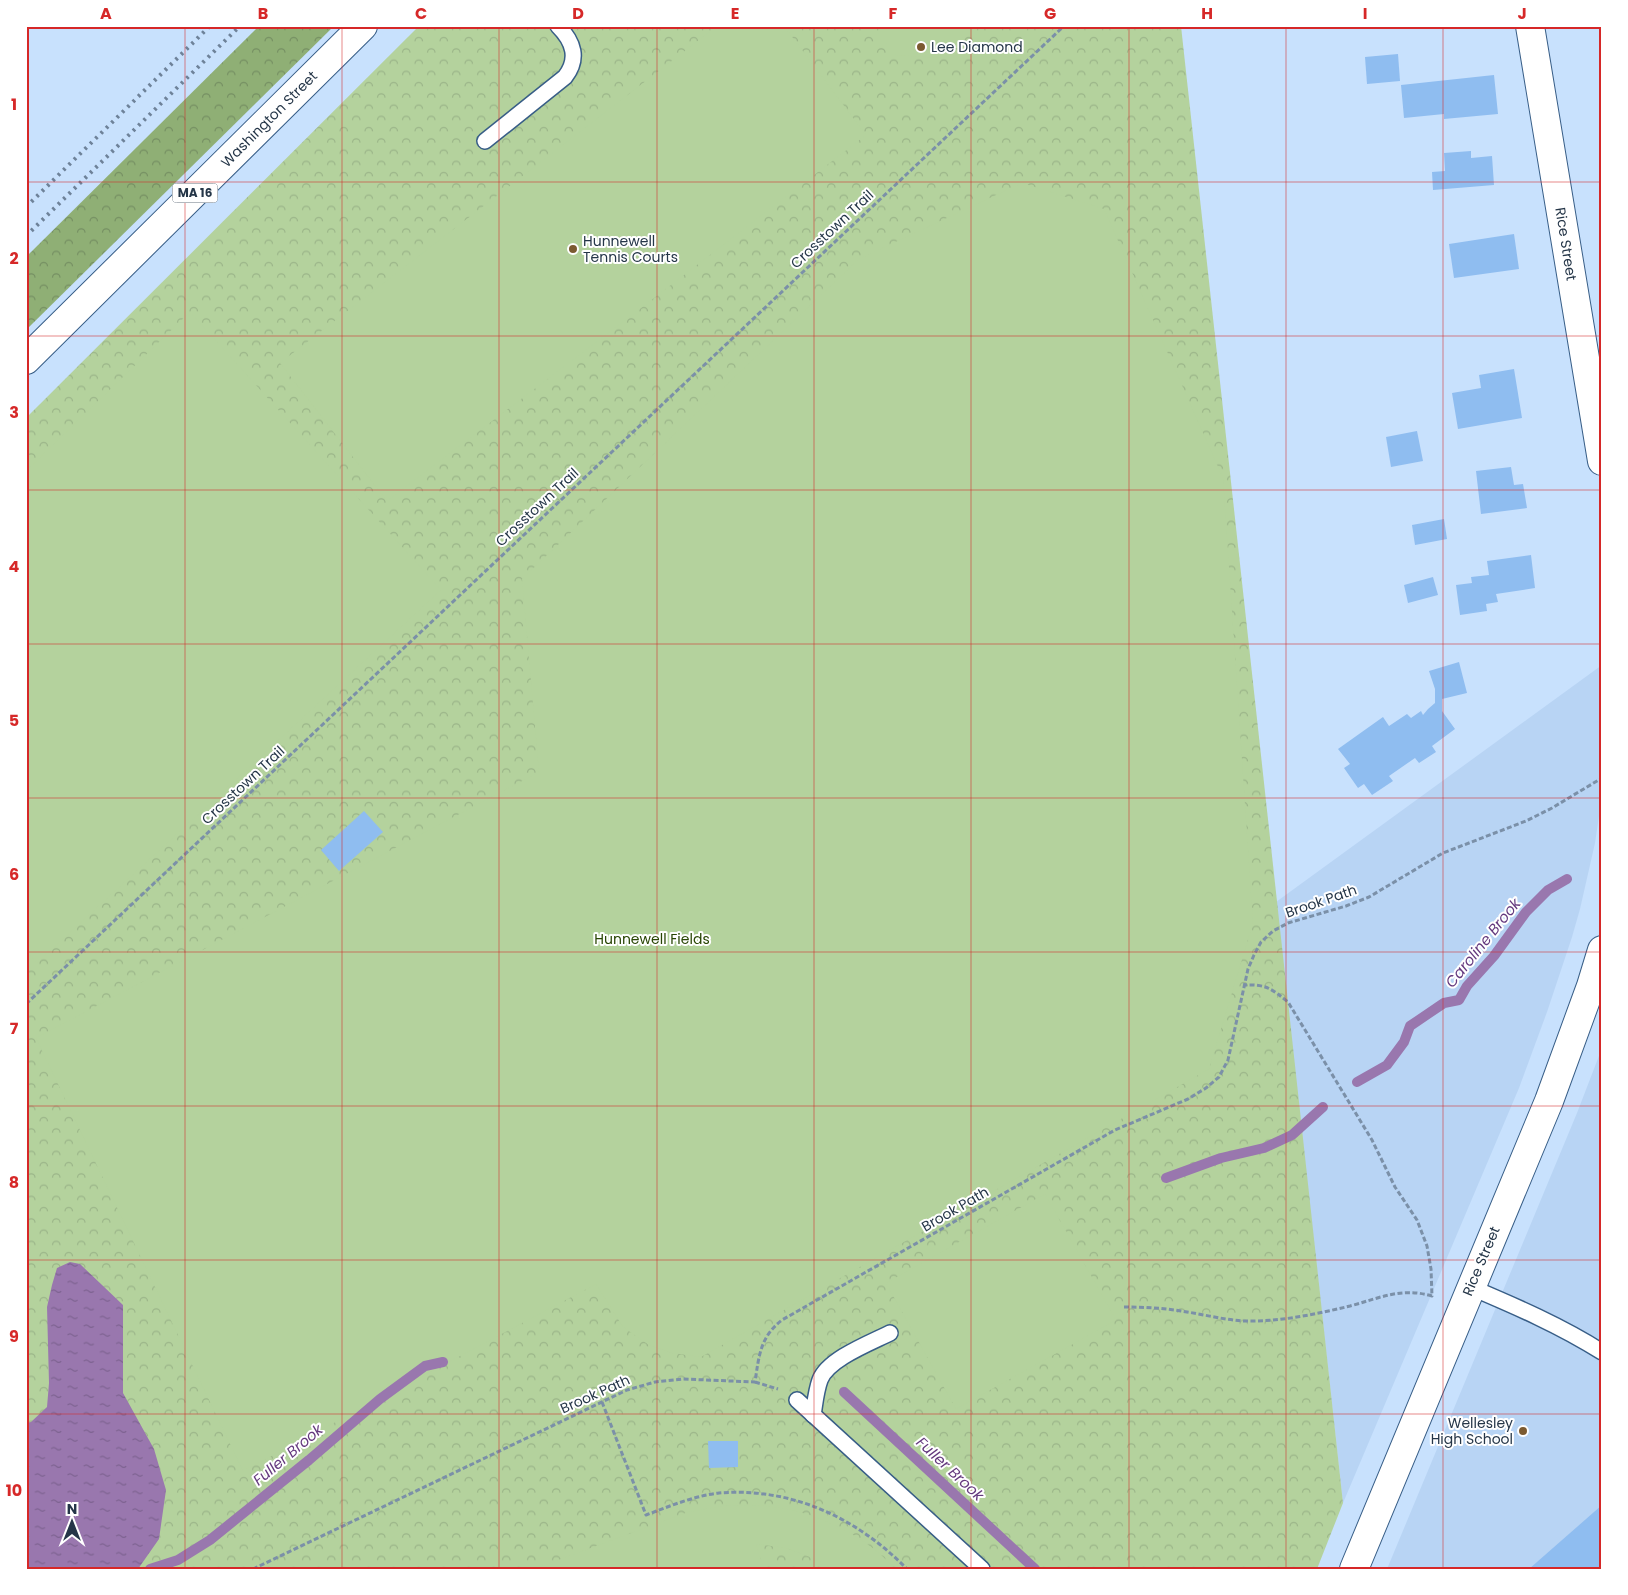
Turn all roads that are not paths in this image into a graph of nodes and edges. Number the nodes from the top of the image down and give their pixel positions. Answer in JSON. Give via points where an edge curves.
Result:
{"nodes":[{"id":1,"x":364,"y":26,"type":"edge"},
{"id":2,"x":558,"y":26,"type":"edge"},
{"id":3,"x":1530,"y":26,"type":"edge"},
{"id":4,"x":485,"y":141,"type":"dead end"},
{"id":5,"x":26,"y":360,"type":"edge"},
{"id":6,"x":1602,"y":461,"type":"edge"},
{"id":7,"x":1602,"y":950,"type":"edge"},
{"id":8,"x":1470,"y":1287,"type":"junction"},
{"id":9,"x":890,"y":1333,"type":"dead end"},
{"id":10,"x":1602,"y":1352,"type":"edge"},
{"id":11,"x":797,"y":1400,"type":"dead end"},
{"id":12,"x":813,"y":1415,"type":"junction"},
{"id":13,"x":982,"y":1569,"type":"edge"},
{"id":14,"x":1354,"y":1569,"type":"edge"}],
"edges":[{"from":1,"to":5,"type":"street","name":"Washington Street","number":"MA 16"},
{"from":2,"to":4,"type":"lane","via":[[572,45],[574,62],[571,70]]},
{"from":3,"to":6,"type":"street","name":"Rice Street"},
{"from":7,"to":8,"type":"street","name":"Rice Street","via":[[1564,1062]]},
{"from":8,"to":10,"type":"lane"},
{"from":8,"to":14,"type":"street","name":"Rice Street"},
{"from":9,"to":12,"type":"lane","via":[[827,1369],[821,1379]]},
{"from":11,"to":12,"type":"lane"},
{"from":12,"to":13,"type":"lane"}]}
